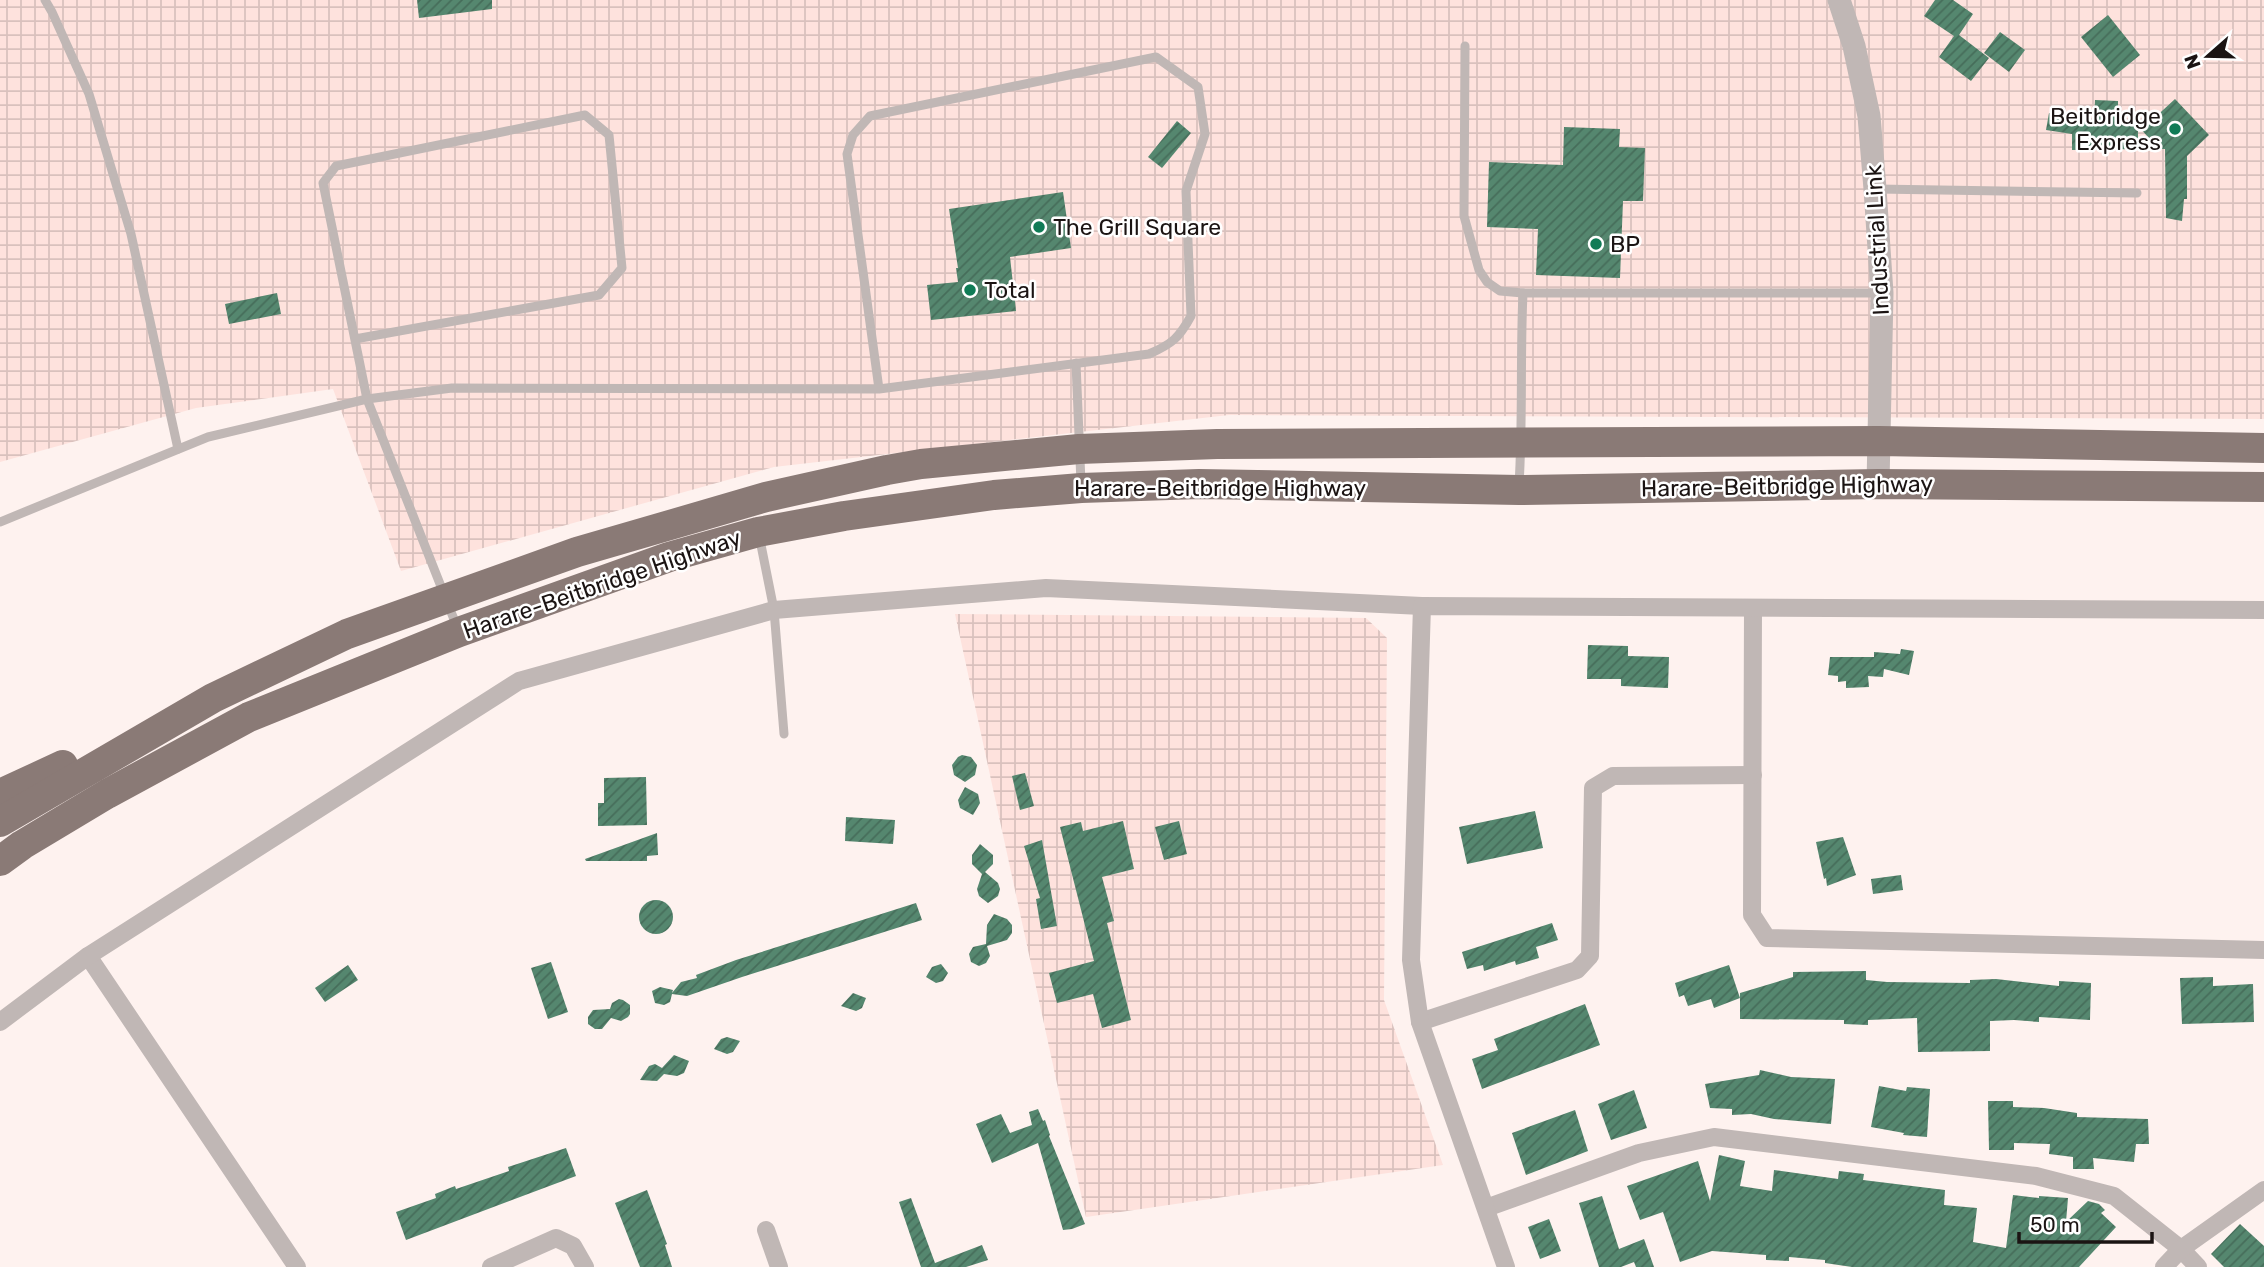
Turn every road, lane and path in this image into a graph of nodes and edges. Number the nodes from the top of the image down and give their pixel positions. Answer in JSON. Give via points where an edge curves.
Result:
{"nodes":[{"id":1,"x":44,"y":0,"type":"edge"},
{"id":2,"x":1839,"y":0,"type":"edge"},
{"id":3,"x":1465,"y":46,"type":"dead end"},
{"id":4,"x":1875,"y":189,"type":"junction"},
{"id":5,"x":2137,"y":193,"type":"dead end"},
{"id":6,"x":1523,"y":293,"type":"junction"},
{"id":7,"x":1882,"y":293,"type":"junction"},
{"id":8,"x":355,"y":339,"type":"junction"},
{"id":9,"x":1076,"y":363,"type":"junction"},
{"id":10,"x":879,"y":389,"type":"junction"},
{"id":11,"x":367,"y":400,"type":"junction"},
{"id":12,"x":1878,"y":441,"type":"junction"},
{"id":13,"x":1522,"y":442,"type":"junction"},
{"id":14,"x":2264,"y":448,"type":"edge"},
{"id":15,"x":178,"y":449,"type":"junction"},
{"id":16,"x":1079,"y":449,"type":"junction"},
{"id":17,"x":1878,"y":484,"type":"junction"},
{"id":18,"x":2264,"y":486,"type":"edge"},
{"id":19,"x":1081,"y":488,"type":"junction"},
{"id":20,"x":1519,"y":490,"type":"junction"},
{"id":21,"x":0,"y":522,"type":"edge"},
{"id":22,"x":758,"y":532,"type":"junction"},
{"id":23,"x":447,"y":599,"type":"junction"},
{"id":24,"x":1422,"y":607,"type":"junction"},
{"id":25,"x":1753,"y":608,"type":"junction"},
{"id":26,"x":774,"y":610,"type":"junction"},
{"id":27,"x":2264,"y":610,"type":"edge"},
{"id":28,"x":459,"y":632,"type":"junction"},
{"id":29,"x":212,"y":698,"type":"junction"},
{"id":30,"x":784,"y":734,"type":"dead end"},
{"id":31,"x":1753,"y":775,"type":"junction"},
{"id":32,"x":0,"y":794,"type":"edge"},
{"id":33,"x":0,"y":822,"type":"edge"},
{"id":34,"x":0,"y":861,"type":"edge"},
{"id":35,"x":2264,"y":950,"type":"edge"},
{"id":36,"x":88,"y":956,"type":"junction"},
{"id":37,"x":1420,"y":1021,"type":"junction"},
{"id":38,"x":0,"y":1022,"type":"edge"},
{"id":39,"x":2264,"y":1190,"type":"edge"},
{"id":40,"x":1486,"y":1208,"type":"junction"},
{"id":41,"x":766,"y":1230,"type":"dead end"},
{"id":42,"x":2180,"y":1249,"type":"junction"},
{"id":43,"x":297,"y":1267,"type":"edge"},
{"id":44,"x":491,"y":1267,"type":"edge"},
{"id":45,"x":585,"y":1267,"type":"edge"},
{"id":46,"x":779,"y":1267,"type":"edge"},
{"id":47,"x":1506,"y":1267,"type":"edge"},
{"id":48,"x":2164,"y":1267,"type":"edge"},
{"id":49,"x":2198,"y":1267,"type":"edge"}],
"edges":[{"from":1,"to":15,"type":"lane","via":[[89,94],[101,132],[131,234]]},
{"from":2,"to":4,"type":"street","name":"Industrial Link","via":[[1869,116]]},
{"from":3,"to":6,"type":"lane","via":[[1464,216],[1479,270],[1487,282],[1500,291]]},
{"from":4,"to":5,"type":"lane"},
{"from":4,"to":7,"type":"street","name":"Industrial Link"},
{"from":6,"to":7,"type":"lane"},
{"from":6,"to":13,"type":"lane"},
{"from":7,"to":12,"type":"street","name":"Industrial Link"},
{"from":8,"to":8,"type":"lane","via":[[323,183],[337,166],[584,115],[609,135],[622,268],[599,295]]},
{"from":8,"to":11,"type":"lane"},
{"from":9,"to":10,"type":"lane"},
{"from":9,"to":10,"type":"lane","via":[[1149,354],[1169,345],[1191,316],[1186,191],[1205,134],[1198,87],[1156,57],[870,116],[853,135],[848,154]]},
{"from":9,"to":16,"type":"lane"},
{"from":10,"to":11,"type":"lane","via":[[452,388]]},
{"from":11,"to":15,"type":"lane","via":[[208,437]]},
{"from":11,"to":23,"type":"lane"},
{"from":12,"to":13,"type":"highway","name":"Harare-Beitbridge Highway"},
{"from":12,"to":14,"type":"highway","name":"Harare-Beitbridge Highway"},
{"from":12,"to":17,"type":"street","name":"Industrial Link"},
{"from":13,"to":16,"type":"highway","name":"Harare-Beitbridge Highway"},
{"from":13,"to":20,"type":"lane"},
{"from":15,"to":21,"type":"lane"},
{"from":16,"to":19,"type":"lane"},
{"from":16,"to":23,"type":"highway","name":"Harare-Beitbridge Highway","via":[[921,464],[766,496],[577,552]]},
{"from":17,"to":18,"type":"highway","name":"Harare-Beitbridge Highway"},
{"from":17,"to":20,"type":"highway","name":"Harare-Beitbridge Highway"},
{"from":19,"to":20,"type":"highway","name":"Harare-Beitbridge Highway","via":[[1199,484]]},
{"from":19,"to":22,"type":"highway","name":"Harare-Beitbridge Highway","via":[[967,499]]},
{"from":22,"to":26,"type":"lane"},
{"from":22,"to":28,"type":"highway","name":"Harare-Beitbridge Highway","via":[[669,557]]},
{"from":23,"to":28,"type":"lane"},
{"from":23,"to":29,"type":"highway","name":"Harare-Beitbridge Highway","via":[[347,634]]},
{"from":24,"to":25,"type":"street"},
{"from":24,"to":26,"type":"street","via":[[1046,588]]},
{"from":24,"to":37,"type":"street","via":[[1411,960]]},
{"from":25,"to":27,"type":"street"},
{"from":25,"to":31,"type":"street"},
{"from":26,"to":30,"type":"lane"},
{"from":26,"to":36,"type":"street","via":[[519,681]]},
{"from":28,"to":34,"type":"highway","name":"Harare-Beitbridge Highway","via":[[248,717],[107,794]]},
{"from":29,"to":32,"type":"highway"},
{"from":29,"to":33,"type":"highway","name":"Harare-Beitbridge Highway"},
{"from":31,"to":35,"type":"street","via":[[1752,915],[1767,938]]},
{"from":31,"to":37,"type":"street","via":[[1613,776],[1593,788],[1590,956],[1577,970]]},
{"from":36,"to":38,"type":"street"},
{"from":36,"to":43,"type":"street"},
{"from":37,"to":40,"type":"street"},
{"from":39,"to":42,"type":"street"},
{"from":40,"to":42,"type":"street","via":[[1639,1153],[1714,1137],[2036,1176],[2114,1196]]},
{"from":40,"to":47,"type":"street"},
{"from":41,"to":46,"type":"street"},
{"from":42,"to":48,"type":"street"},
{"from":42,"to":49,"type":"street"},
{"from":44,"to":45,"type":"street","via":[[556,1238],[573,1246]]}]}
